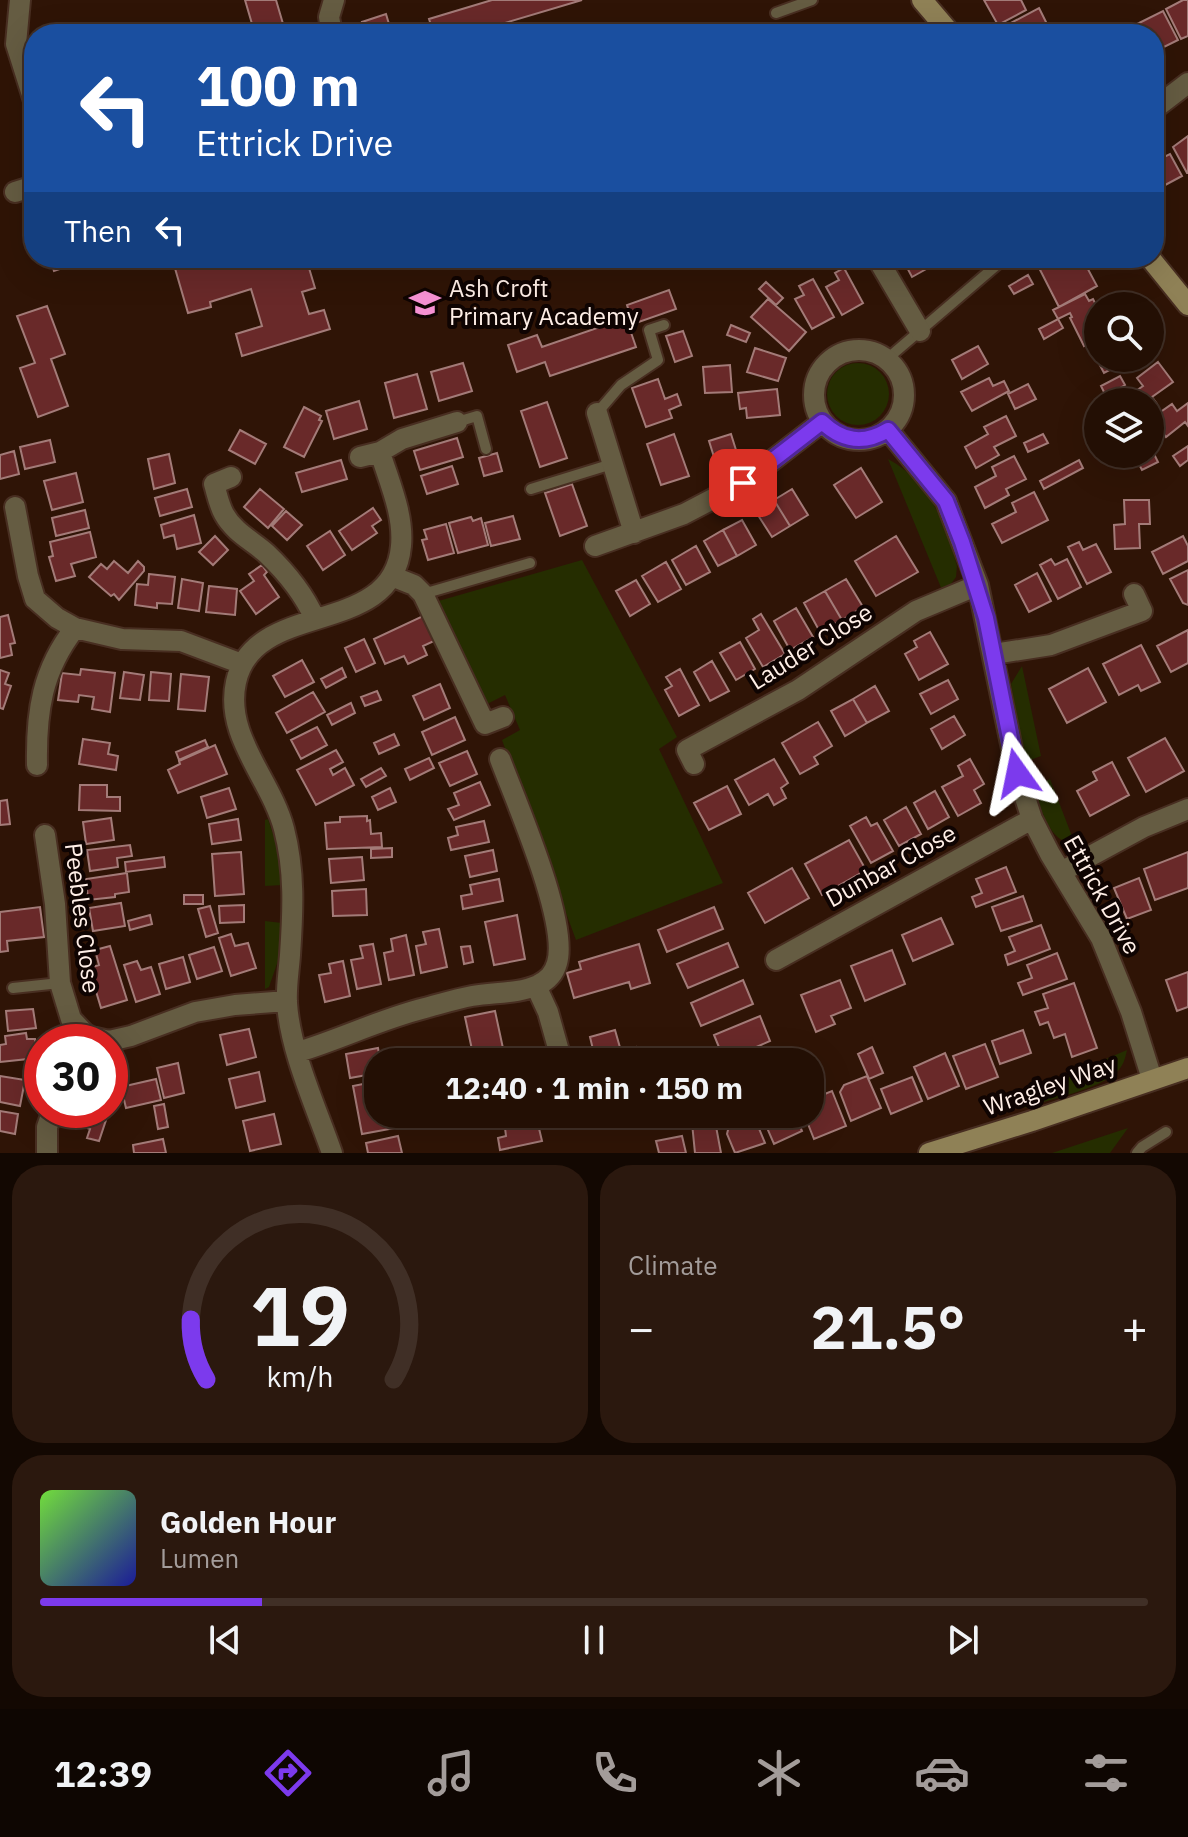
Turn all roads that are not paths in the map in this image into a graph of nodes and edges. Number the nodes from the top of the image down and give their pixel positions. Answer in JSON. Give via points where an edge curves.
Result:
{"nodes":[{"id":1,"x":20,"y":0,"type":"edge"},
{"id":2,"x":334,"y":0,"type":"edge"},
{"id":3,"x":812,"y":0,"type":"edge"},
{"id":4,"x":922,"y":0,"type":"edge"},
{"id":5,"x":776,"y":13,"type":"dead end"},
{"id":6,"x":330,"y":24,"type":"edge"},
{"id":7,"x":942,"y":24,"type":"edge"},
{"id":8,"x":24,"y":69,"type":"edge"},
{"id":9,"x":1188,"y":83,"type":"edge"},
{"id":10,"x":1164,"y":101,"type":"edge"},
{"id":11,"x":883,"y":268,"type":"edge"},
{"id":12,"x":993,"y":268,"type":"edge"},
{"id":13,"x":1158,"y":268,"type":"edge"},
{"id":14,"x":1188,"y":305,"type":"edge"},
{"id":15,"x":664,"y":325,"type":"dead end"},
{"id":16,"x":920,"y":331,"type":"junction"},
{"id":17,"x":887,"y":359,"type":"junction"},
{"id":18,"x":597,"y":413,"type":"joint"},
{"id":19,"x":457,"y":422,"type":"joint"},
{"id":20,"x":822,"y":422,"type":"junction"},
{"id":21,"x":888,"y":430,"type":"junction"},
{"id":22,"x":486,"y":449,"type":"dead end"},
{"id":23,"x":612,"y":464,"type":"junction"},
{"id":24,"x":231,"y":477,"type":"dead end"},
{"id":25,"x":531,"y":489,"type":"dead end"},
{"id":26,"x":15,"y":507,"type":"dead end"},
{"id":27,"x":634,"y":533,"type":"junction"},
{"id":28,"x":595,"y":546,"type":"dead end"},
{"id":29,"x":530,"y":563,"type":"dead end"},
{"id":30,"x":394,"y":577,"type":"junction"},
{"id":31,"x":978,"y":585,"type":"junction"},
{"id":32,"x":423,"y":594,"type":"junction"},
{"id":33,"x":1134,"y":594,"type":"dead end"},
{"id":34,"x":315,"y":619,"type":"junction"},
{"id":35,"x":75,"y":628,"type":"junction"},
{"id":36,"x":994,"y":654,"type":"junction"},
{"id":37,"x":242,"y":664,"type":"junction"},
{"id":38,"x":503,"y":717,"type":"dead end"},
{"id":39,"x":500,"y":759,"type":"dead end"},
{"id":40,"x":694,"y":764,"type":"dead end"},
{"id":41,"x":37,"y":765,"type":"dead end"},
{"id":42,"x":1188,"y":809,"type":"edge"},
{"id":43,"x":1032,"y":819,"type":"junction"},
{"id":44,"x":45,"y":835,"type":"dead end"},
{"id":45,"x":1061,"y":872,"type":"junction"},
{"id":46,"x":776,"y":960,"type":"dead end"},
{"id":47,"x":60,"y":983,"type":"junction"},
{"id":48,"x":536,"y":986,"type":"junction"},
{"id":49,"x":13,"y":988,"type":"dead end"},
{"id":50,"x":287,"y":1001,"type":"junction"},
{"id":51,"x":75,"y":1024,"type":"edge"},
{"id":52,"x":128,"y":1037,"type":"edge"},
{"id":53,"x":558,"y":1048,"type":"edge"},
{"id":54,"x":298,"y":1052,"type":"junction"},
{"id":55,"x":1188,"y":1068,"type":"edge"},
{"id":56,"x":1152,"y":1079,"type":"junction"},
{"id":57,"x":47,"y":1128,"type":"edge"},
{"id":58,"x":1166,"y":1132,"type":"dead end"},
{"id":59,"x":47,"y":1153,"type":"edge"},
{"id":60,"x":332,"y":1153,"type":"edge"},
{"id":61,"x":929,"y":1153,"type":"edge"},
{"id":62,"x":1137,"y":1153,"type":"edge"}],
"edges":[{"from":1,"to":8,"type":"street","via":[[16,44]]},
{"from":2,"to":6,"type":"street"},
{"from":3,"to":5,"type":"lane"},
{"from":4,"to":7,"type":"street"},
{"from":9,"to":10,"type":"street"},
{"from":11,"to":16,"type":"street"},
{"from":12,"to":16,"type":"lane"},
{"from":13,"to":14,"type":"street"},
{"from":15,"to":18,"type":"lane","via":[[649,330],[658,360],[621,385]]},
{"from":16,"to":17,"type":"lane"},
{"from":17,"to":20,"type":"street","via":[[860,349],[833,357],[822,368],[813,395]]},
{"from":17,"to":21,"type":"street","via":[[903,383],[904,398]]},
{"from":18,"to":23,"type":"street"},
{"from":19,"to":22,"type":"lane","via":[[477,416]]},
{"from":19,"to":30,"type":"street","via":[[370,455],[398,511],[401,546]]},
{"from":20,"to":21,"type":"street","via":[[848,439],[864,440]]},
{"from":20,"to":27,"type":"street","via":[[743,483]]},
{"from":21,"to":31,"type":"street","name":"Ettrick Drive","via":[[946,501]]},
{"from":23,"to":25,"type":"lane"},
{"from":23,"to":27,"type":"street"},
{"from":24,"to":34,"type":"street","via":[[214,484],[223,513],[292,581]]},
{"from":26,"to":35,"type":"street","via":[[35,599]]},
{"from":27,"to":28,"type":"street"},
{"from":29,"to":32,"type":"lane"},
{"from":30,"to":32,"type":"street"},
{"from":30,"to":34,"type":"street","via":[[351,609]]},
{"from":31,"to":36,"type":"street","name":"Ettrick Drive"},
{"from":31,"to":40,"type":"street","name":"Lauder Close","via":[[916,611],[798,690],[687,750]]},
{"from":32,"to":38,"type":"street","via":[[485,724]]},
{"from":33,"to":36,"type":"street","via":[[1142,611],[1051,645]]},
{"from":34,"to":37,"type":"street","via":[[274,634]]},
{"from":35,"to":37,"type":"street","via":[[122,639],[181,641]]},
{"from":35,"to":41,"type":"street","via":[[58,650],[42,691],[45,745]]},
{"from":36,"to":43,"type":"street","name":"Ettrick Drive","via":[[1017,773]]},
{"from":37,"to":50,"type":"street","via":[[234,706],[242,739],[283,823],[292,873]]},
{"from":39,"to":48,"type":"street","via":[[541,866],[559,939],[557,965],[549,979]]},
{"from":42,"to":45,"type":"street"},
{"from":43,"to":45,"type":"street","name":"Ettrick Drive"},
{"from":43,"to":46,"type":"street","name":"Dunbar Close"},
{"from":44,"to":47,"type":"street","name":"Peebles Close"},
{"from":45,"to":56,"type":"street","name":"Ettrick Drive","via":[[1101,938]]},
{"from":47,"to":49,"type":"lane"},
{"from":47,"to":51,"type":"street","name":"Peebles Close"},
{"from":48,"to":53,"type":"street"},
{"from":48,"to":54,"type":"street","via":[[411,1011]]},
{"from":50,"to":52,"type":"street","name":"Peebles Close","via":[[195,1012]]},
{"from":50,"to":54,"type":"street"},
{"from":54,"to":60,"type":"street"},
{"from":55,"to":56,"type":"street","name":"Wragley Way"},
{"from":56,"to":61,"type":"street","name":"Wragley Way"},
{"from":57,"to":59,"type":"street"},
{"from":58,"to":62,"type":"lane"}]}
